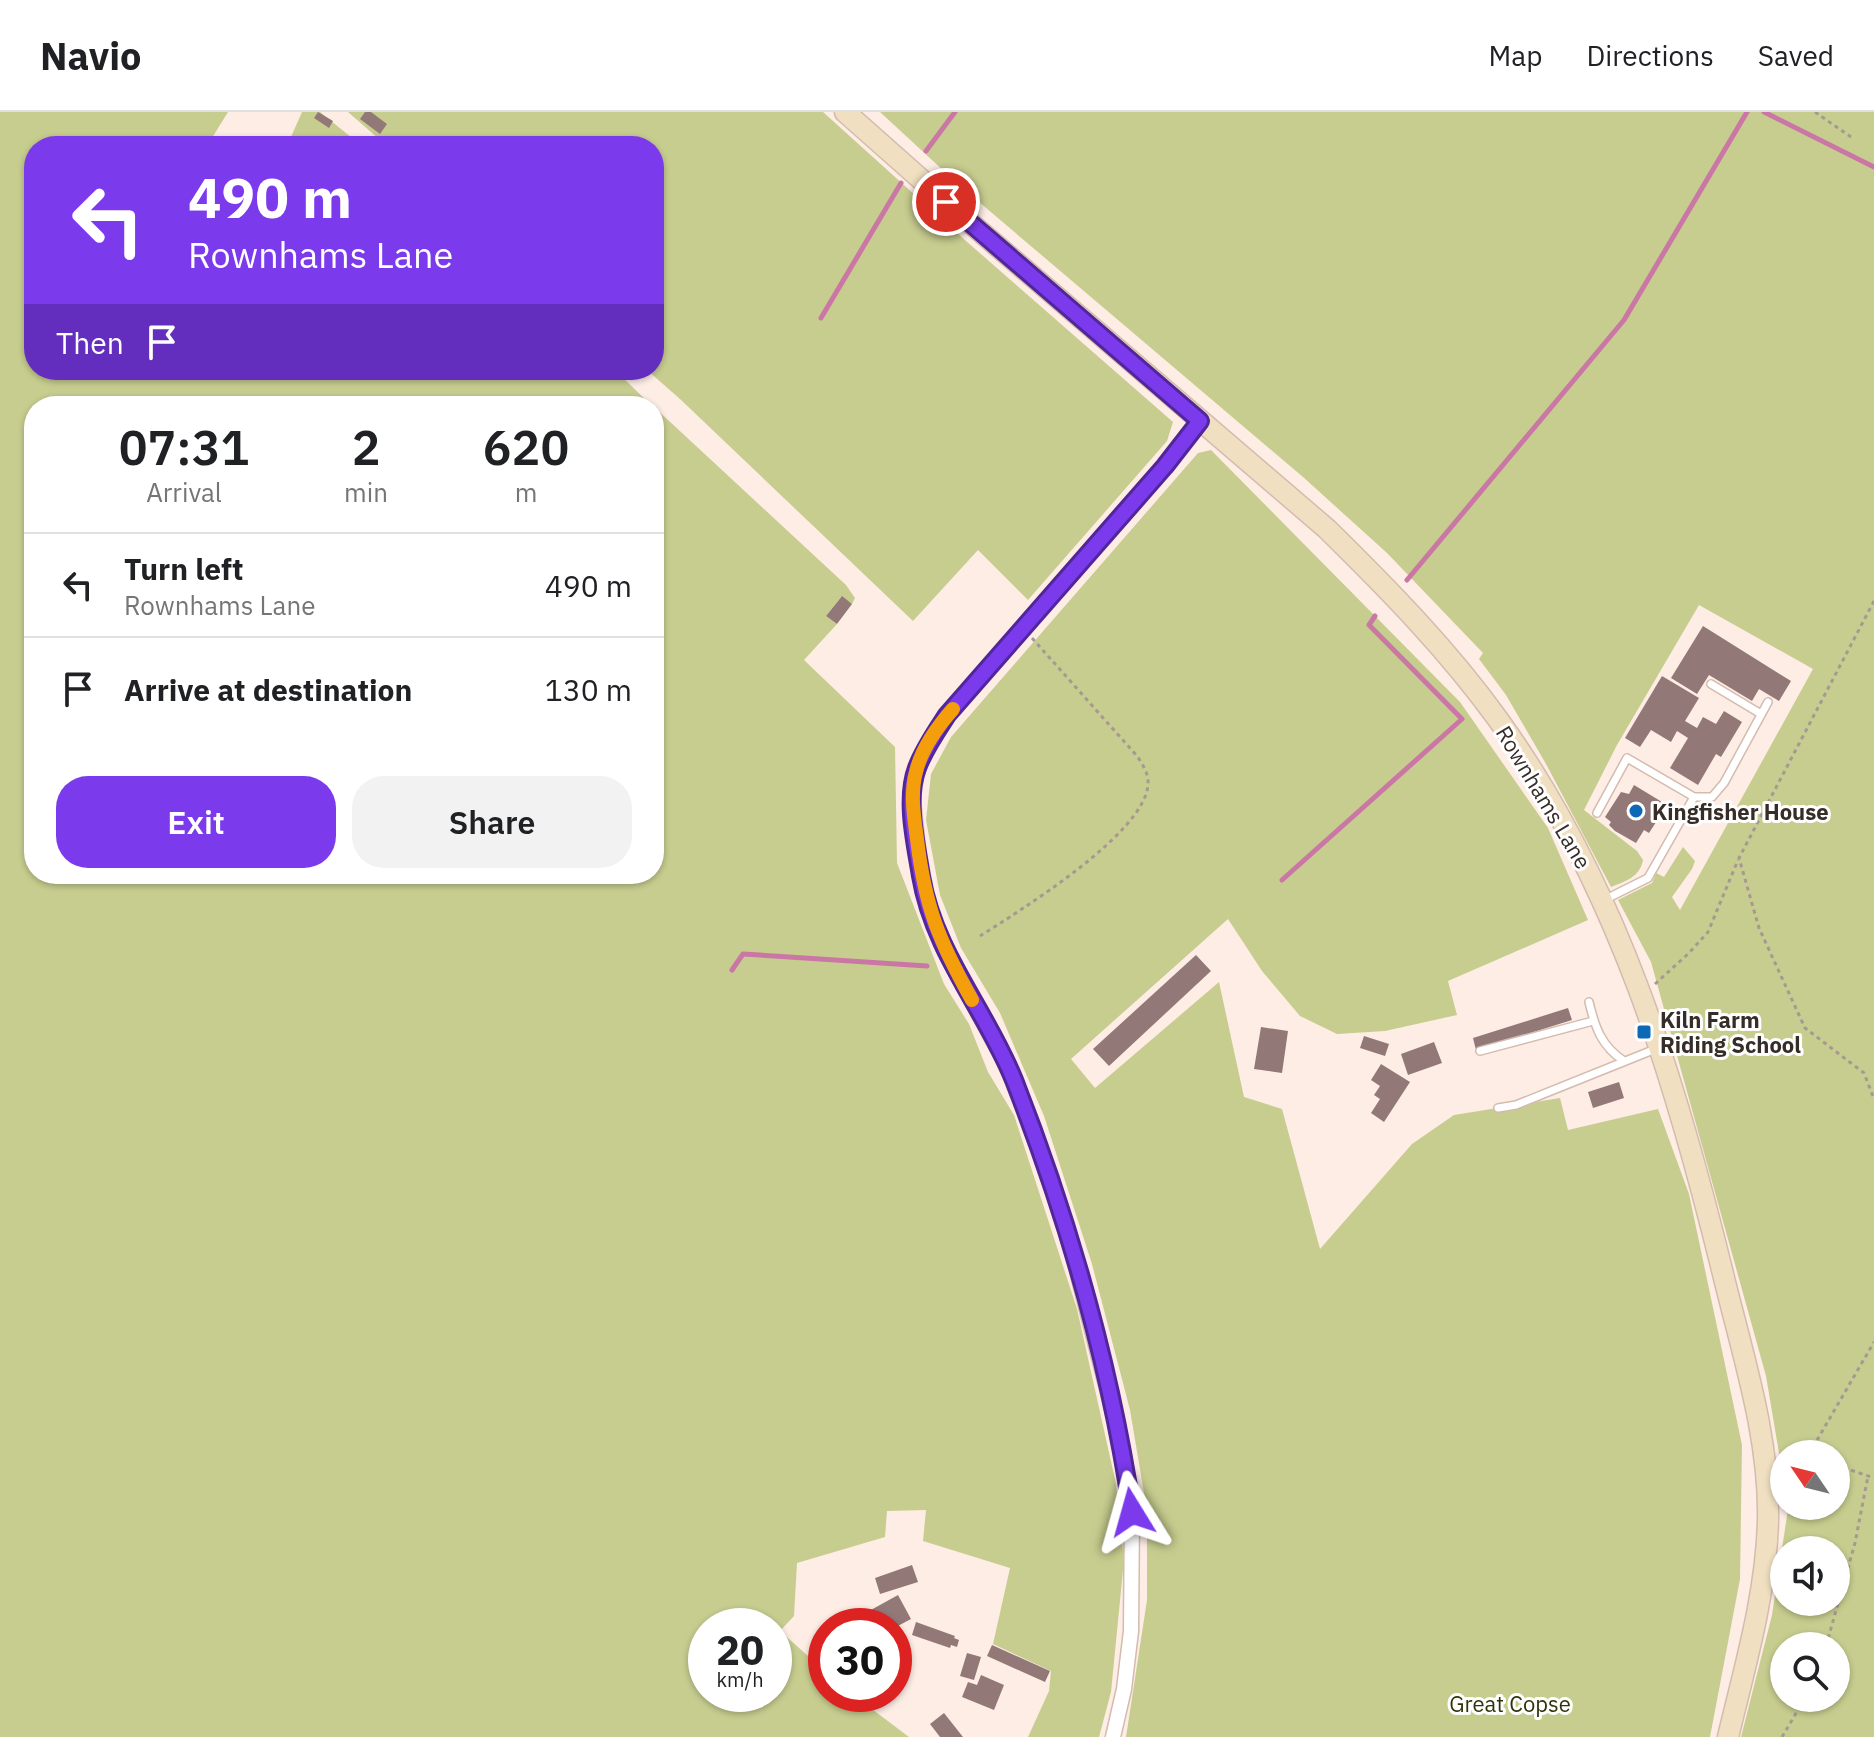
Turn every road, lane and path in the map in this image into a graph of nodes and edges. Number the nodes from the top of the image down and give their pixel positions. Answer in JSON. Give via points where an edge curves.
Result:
{"nodes":[{"id":1,"x":845,"y":112,"type":"edge"},
{"id":2,"x":1815,"y":112,"type":"edge"},
{"id":3,"x":1851,"y":137,"type":"dead end"},
{"id":4,"x":1200,"y":421,"type":"junction"},
{"id":5,"x":1874,"y":601,"type":"edge"},
{"id":6,"x":1022,"y":630,"type":"junction"},
{"id":7,"x":1711,"y":684,"type":"dead end"},
{"id":8,"x":1768,"y":702,"type":"dead end"},
{"id":9,"x":1761,"y":714,"type":"junction"},
{"id":10,"x":1694,"y":797,"type":"junction"},
{"id":11,"x":1597,"y":813,"type":"dead end"},
{"id":12,"x":1739,"y":858,"type":"junction"},
{"id":13,"x":1602,"y":900,"type":"junction"},
{"id":14,"x":980,"y":936,"type":"dead end"},
{"id":15,"x":1649,"y":989,"type":"dead end"},
{"id":16,"x":1589,"y":1002,"type":"dead end"},
{"id":17,"x":1593,"y":1021,"type":"junction"},
{"id":18,"x":1660,"y":1047,"type":"junction"},
{"id":19,"x":1480,"y":1051,"type":"dead end"},
{"id":20,"x":1624,"y":1061,"type":"junction"},
{"id":21,"x":1874,"y":1099,"type":"edge"},
{"id":22,"x":1498,"y":1108,"type":"dead end"},
{"id":23,"x":1874,"y":1342,"type":"edge"},
{"id":24,"x":1817,"y":1440,"type":"edge"},
{"id":25,"x":1850,"y":1470,"type":"edge"},
{"id":26,"x":1868,"y":1476,"type":"junction"},
{"id":27,"x":1874,"y":1478,"type":"edge"},
{"id":28,"x":1830,"y":1632,"type":"edge"},
{"id":29,"x":1797,"y":1712,"type":"edge"},
{"id":30,"x":1113,"y":1737,"type":"edge"},
{"id":31,"x":1728,"y":1737,"type":"edge"},
{"id":32,"x":1782,"y":1737,"type":"edge"}],
"edges":[{"from":1,"to":4,"type":"street","name":"Rownhams Lane"},
{"from":2,"to":3,"type":"path"},
{"from":4,"to":6,"type":"street"},
{"from":4,"to":13,"type":"street","name":"Rownhams Lane","via":[[1327,529],[1448,655],[1537,779]]},
{"from":5,"to":12,"type":"path"},
{"from":6,"to":14,"type":"path","via":[[1129,746],[1149,784],[1116,837]]},
{"from":6,"to":30,"type":"street","via":[[947,715],[916,770],[912,793],[921,878],[931,916],[1013,1077],[1072,1251],[1119,1434],[1132,1512],[1131,1631]]},
{"from":7,"to":9,"type":"lane"},
{"from":8,"to":9,"type":"lane"},
{"from":9,"to":10,"type":"lane","via":[[1724,783],[1712,797]]},
{"from":10,"to":11,"type":"lane","via":[[1627,758]]},
{"from":10,"to":13,"type":"lane","via":[[1648,878]]},
{"from":12,"to":15,"type":"path","via":[[1708,932]]},
{"from":12,"to":21,"type":"path","via":[[1759,928],[1805,1028],[1864,1073]]},
{"from":13,"to":18,"type":"street","name":"Rownhams Lane"},
{"from":16,"to":17,"type":"lane"},
{"from":17,"to":19,"type":"lane"},
{"from":17,"to":20,"type":"lane","via":[[1602,1043]]},
{"from":18,"to":20,"type":"lane"},
{"from":18,"to":31,"type":"street","name":"Rownhams Lane","via":[[1722,1270],[1756,1416],[1767,1491],[1763,1580]]},
{"from":20,"to":22,"type":"lane"},
{"from":23,"to":24,"type":"path"},
{"from":25,"to":26,"type":"path"},
{"from":26,"to":27,"type":"path"},
{"from":26,"to":28,"type":"path"},
{"from":29,"to":32,"type":"path"}]}
